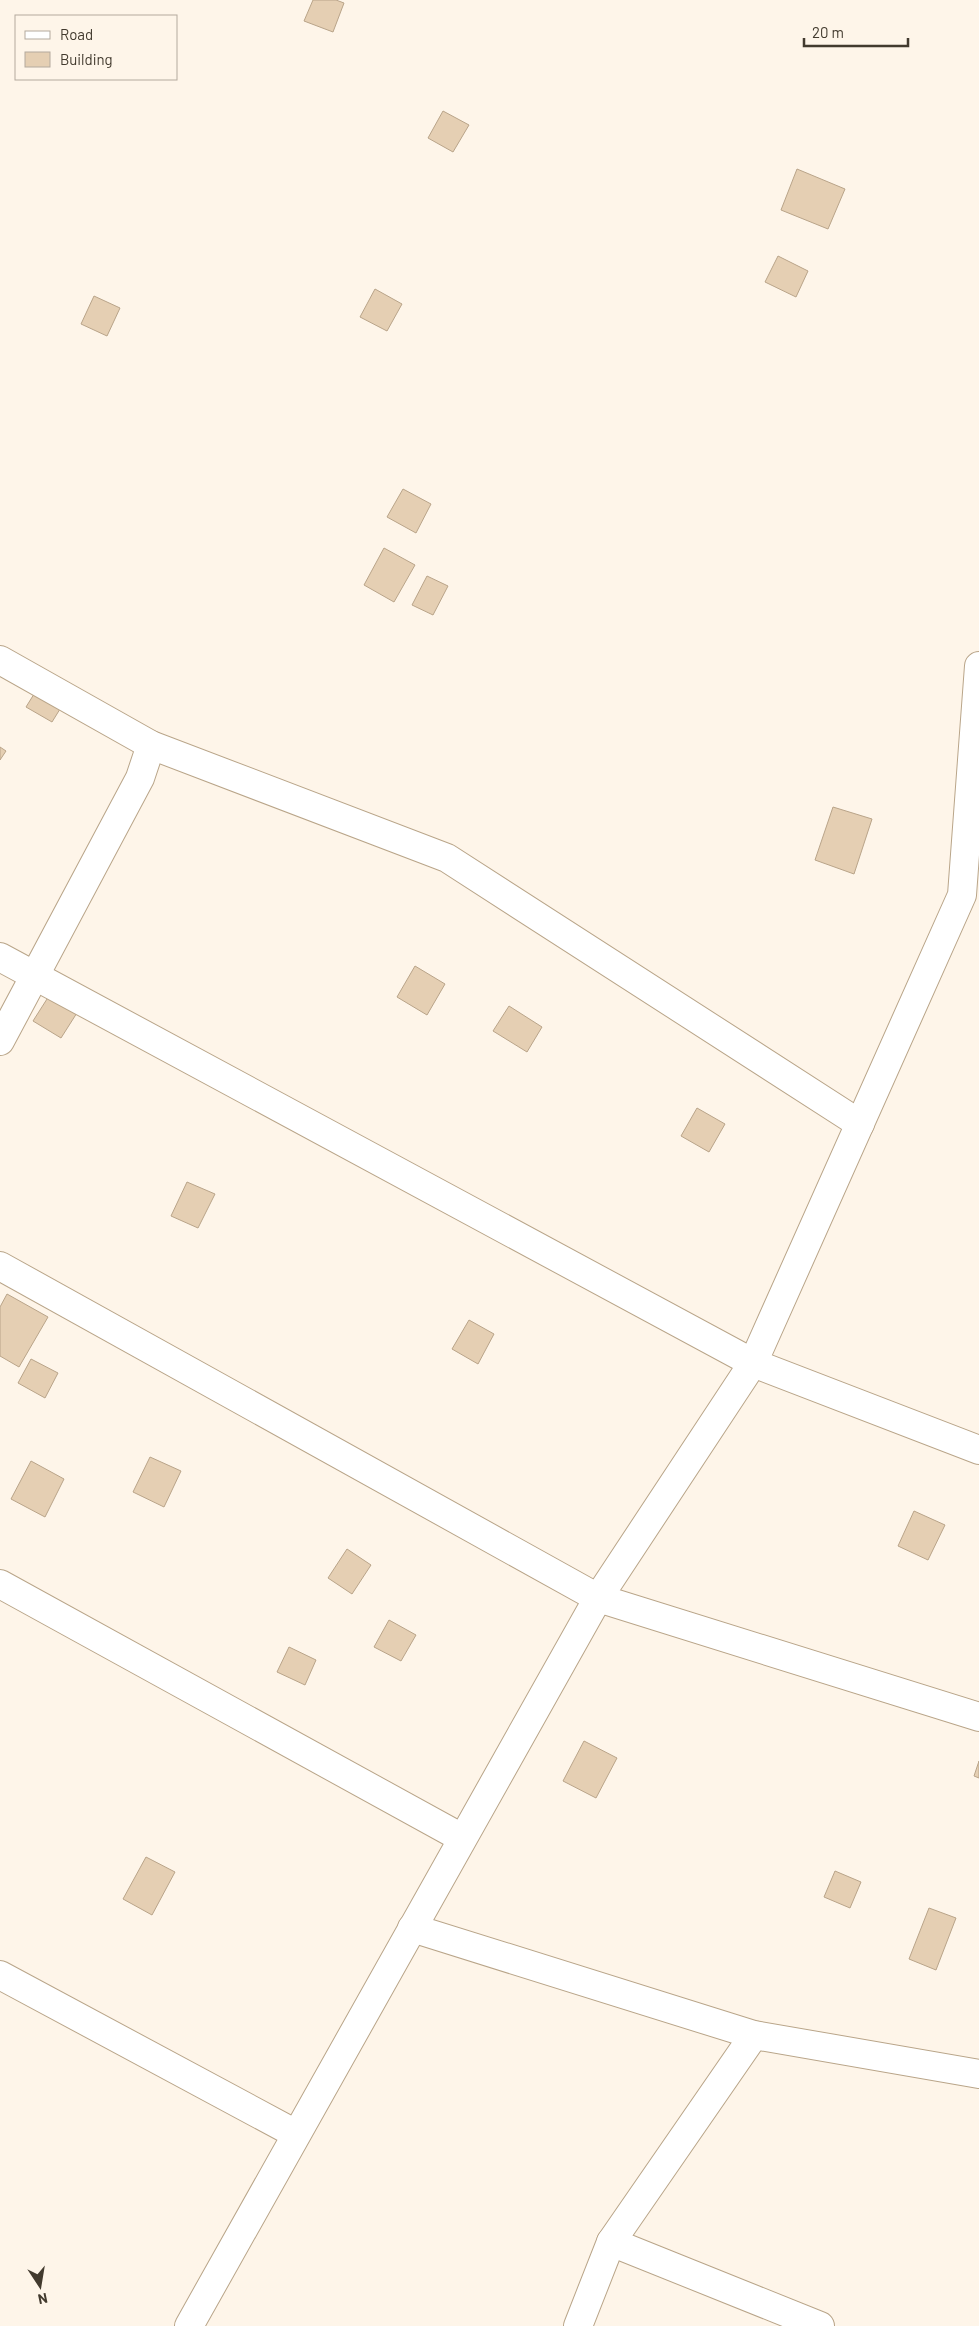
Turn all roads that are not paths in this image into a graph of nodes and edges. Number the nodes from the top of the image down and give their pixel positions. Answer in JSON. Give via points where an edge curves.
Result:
{"nodes":[{"id":1,"x":0,"y":660,"type":"edge"},
{"id":2,"x":979,"y":666,"type":"edge"},
{"id":3,"x":151,"y":745,"type":"junction"},
{"id":4,"x":0,"y":957,"type":"edge"},
{"id":5,"x":34,"y":976,"type":"junction"},
{"id":6,"x":0,"y":1041,"type":"edge"},
{"id":7,"x":860,"y":1124,"type":"junction"},
{"id":8,"x":0,"y":1266,"type":"edge"},
{"id":9,"x":753,"y":1363,"type":"junction"},
{"id":10,"x":979,"y":1450,"type":"edge"},
{"id":11,"x":0,"y":1584,"type":"edge"},
{"id":12,"x":598,"y":1598,"type":"junction"},
{"id":13,"x":979,"y":1717,"type":"edge"},
{"id":14,"x":462,"y":1838,"type":"junction"},
{"id":15,"x":412,"y":1928,"type":"junction"},
{"id":16,"x":0,"y":1975,"type":"edge"},
{"id":17,"x":754,"y":2035,"type":"junction"},
{"id":18,"x":979,"y":2074,"type":"edge"},
{"id":19,"x":296,"y":2134,"type":"junction"},
{"id":20,"x":611,"y":2242,"type":"junction"},
{"id":21,"x":189,"y":2326,"type":"edge"},
{"id":22,"x":578,"y":2326,"type":"edge"},
{"id":23,"x":820,"y":2326,"type":"edge"}],
"edges":[{"from":1,"to":3,"type":"street"},
{"from":2,"to":7,"type":"street","via":[[962,895]]},
{"from":3,"to":5,"type":"street","via":[[140,778]]},
{"from":3,"to":7,"type":"street","via":[[447,858]]},
{"from":4,"to":5,"type":"street"},
{"from":5,"to":6,"type":"street"},
{"from":5,"to":9,"type":"street"},
{"from":7,"to":9,"type":"street"},
{"from":8,"to":12,"type":"street"},
{"from":9,"to":10,"type":"street"},
{"from":9,"to":12,"type":"street"},
{"from":11,"to":14,"type":"street"},
{"from":12,"to":13,"type":"street"},
{"from":12,"to":14,"type":"street"},
{"from":14,"to":15,"type":"street"},
{"from":15,"to":17,"type":"street"},
{"from":15,"to":19,"type":"street"},
{"from":16,"to":19,"type":"street"},
{"from":17,"to":18,"type":"street"},
{"from":17,"to":20,"type":"street"},
{"from":19,"to":21,"type":"street"},
{"from":20,"to":22,"type":"street"},
{"from":20,"to":23,"type":"street"}]}
